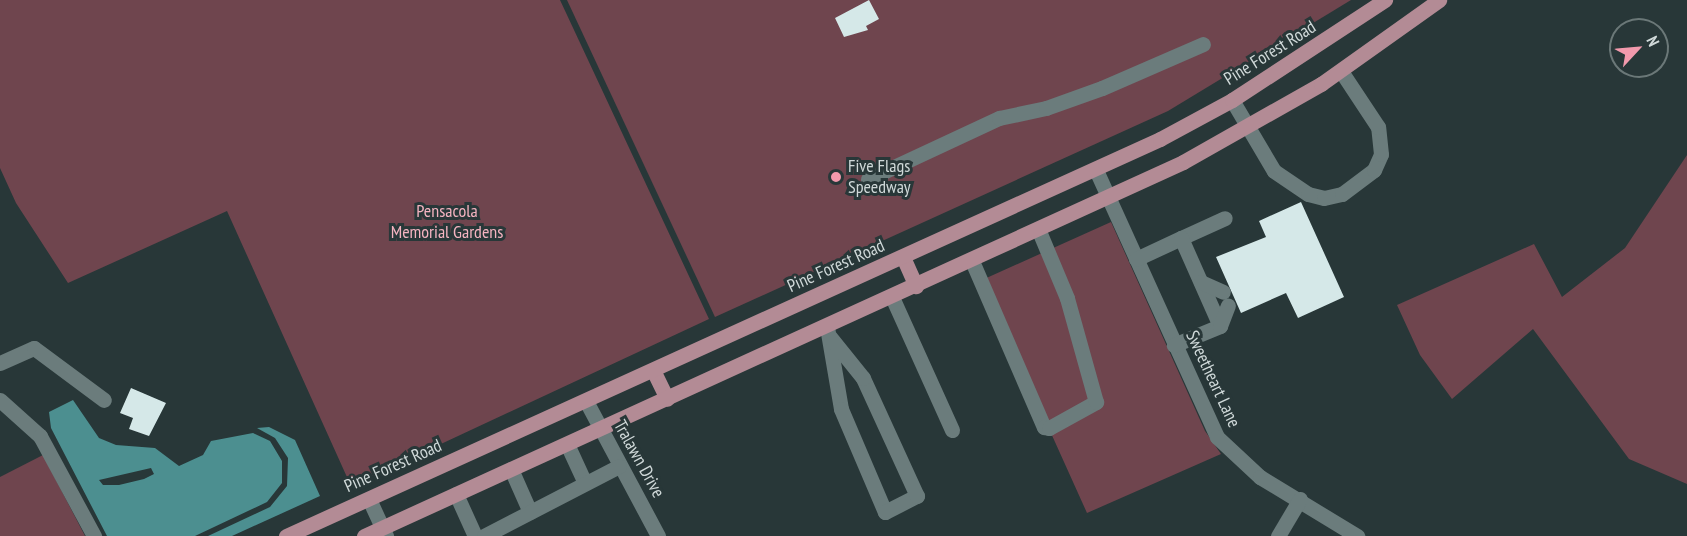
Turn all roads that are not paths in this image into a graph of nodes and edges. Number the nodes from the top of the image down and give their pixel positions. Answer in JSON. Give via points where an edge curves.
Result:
{"nodes":[{"id":1,"x":1385,"y":0,"type":"edge"},
{"id":2,"x":1439,"y":0,"type":"edge"},
{"id":3,"x":1203,"y":44,"type":"dead end"},
{"id":4,"x":1341,"y":71,"type":"junction"},
{"id":5,"x":1232,"y":100,"type":"junction"},
{"id":6,"x":1247,"y":128,"type":"junction"},
{"id":7,"x":1096,"y":170,"type":"junction"},
{"id":8,"x":868,"y":179,"type":"dead end"},
{"id":9,"x":1109,"y":199,"type":"junction"},
{"id":10,"x":1225,"y":218,"type":"dead end"},
{"id":11,"x":1039,"y":231,"type":"junction"},
{"id":12,"x":1181,"y":238,"type":"junction"},
{"id":13,"x":1133,"y":253,"type":"junction"},
{"id":14,"x":903,"y":257,"type":"junction"},
{"id":15,"x":972,"y":261,"type":"junction"},
{"id":16,"x":1201,"y":282,"type":"junction"},
{"id":17,"x":916,"y":286,"type":"junction"},
{"id":18,"x":892,"y":297,"type":"junction"},
{"id":19,"x":1220,"y":326,"type":"junction"},
{"id":20,"x":829,"y":332,"type":"junction"},
{"id":21,"x":1174,"y":345,"type":"junction"},
{"id":22,"x":0,"y":363,"type":"edge"},
{"id":23,"x":653,"y":370,"type":"junction"},
{"id":24,"x":667,"y":399,"type":"junction"},
{"id":25,"x":0,"y":400,"type":"edge"},
{"id":26,"x":104,"y":400,"type":"dead end"},
{"id":27,"x":586,"y":400,"type":"junction"},
{"id":28,"x":600,"y":429,"type":"junction"},
{"id":29,"x":952,"y":430,"type":"dead end"},
{"id":30,"x":567,"y":444,"type":"junction"},
{"id":31,"x":619,"y":466,"type":"junction"},
{"id":32,"x":511,"y":469,"type":"junction"},
{"id":33,"x":585,"y":483,"type":"junction"},
{"id":34,"x":456,"y":494,"type":"junction"},
{"id":35,"x":369,"y":499,"type":"junction"},
{"id":36,"x":1300,"y":499,"type":"junction"},
{"id":37,"x":530,"y":512,"type":"junction"},
{"id":38,"x":384,"y":532,"type":"edge"},
{"id":39,"x":94,"y":536,"type":"edge"},
{"id":40,"x":286,"y":536,"type":"edge"},
{"id":41,"x":364,"y":536,"type":"edge"},
{"id":42,"x":475,"y":536,"type":"edge"},
{"id":43,"x":483,"y":536,"type":"edge"},
{"id":44,"x":658,"y":536,"type":"edge"},
{"id":45,"x":1278,"y":536,"type":"edge"},
{"id":46,"x":1357,"y":536,"type":"edge"}],
"edges":[{"from":1,"to":5,"type":"main road","name":"Pine Forest Road"},
{"from":2,"to":4,"type":"main road"},
{"from":3,"to":8,"type":"street","via":[[1102,88],[1046,108],[999,118]]},
{"from":4,"to":6,"type":"main road"},
{"from":4,"to":6,"type":"street","via":[[1378,127],[1381,154],[1374,170],[1342,194],[1324,198],[1308,194],[1274,171]]},
{"from":5,"to":6,"type":"street"},
{"from":5,"to":7,"type":"main road","name":"Pine Forest Road"},
{"from":6,"to":9,"type":"main road"},
{"from":7,"to":9,"type":"street","name":"Sweetheart Lane"},
{"from":7,"to":14,"type":"main road","name":"Pine Forest Road"},
{"from":9,"to":11,"type":"main road"},
{"from":9,"to":13,"type":"street","name":"Sweetheart Lane"},
{"from":10,"to":12,"type":"street"},
{"from":11,"to":15,"type":"main road"},
{"from":11,"to":15,"type":"street","via":[[1066,298],[1096,402],[1049,428],[1044,427]]},
{"from":12,"to":13,"type":"street"},
{"from":12,"to":16,"type":"street"},
{"from":13,"to":21,"type":"street","name":"Sweetheart Lane"},
{"from":14,"to":17,"type":"main road"},
{"from":14,"to":23,"type":"main road","name":"Pine Forest Road"},
{"from":15,"to":17,"type":"main road"},
{"from":16,"to":19,"type":"street"},
{"from":16,"to":19,"type":"street","via":[[1226,298]]},
{"from":17,"to":18,"type":"main road"},
{"from":18,"to":20,"type":"main road"},
{"from":18,"to":29,"type":"street"},
{"from":19,"to":21,"type":"street"},
{"from":20,"to":20,"type":"street","via":[[841,409],[885,512],[917,496],[863,378]]},
{"from":20,"to":24,"type":"main road"},
{"from":21,"to":36,"type":"street","name":"Sweetheart Lane","via":[[1224,446],[1260,477]]},
{"from":22,"to":26,"type":"street","via":[[34,348]]},
{"from":23,"to":24,"type":"main road"},
{"from":23,"to":27,"type":"main road","name":"Pine Forest Road"},
{"from":24,"to":28,"type":"main road"},
{"from":25,"to":39,"type":"street","via":[[40,436]]},
{"from":27,"to":28,"type":"street","name":"Tralawn Drive"},
{"from":27,"to":35,"type":"main road","name":"Pine Forest Road"},
{"from":28,"to":30,"type":"main road"},
{"from":28,"to":31,"type":"street","name":"Tralawn Drive"},
{"from":30,"to":32,"type":"main road"},
{"from":30,"to":33,"type":"street"},
{"from":31,"to":33,"type":"street"},
{"from":31,"to":44,"type":"street","name":"Tralawn Drive"},
{"from":32,"to":34,"type":"main road"},
{"from":32,"to":37,"type":"street"},
{"from":33,"to":37,"type":"street"},
{"from":34,"to":38,"type":"main road"},
{"from":34,"to":42,"type":"street"},
{"from":35,"to":38,"type":"street"},
{"from":35,"to":40,"type":"main road","name":"Pine Forest Road"},
{"from":36,"to":45,"type":"street"},
{"from":36,"to":46,"type":"street","name":"Sweetheart Lane"},
{"from":37,"to":43,"type":"street"},
{"from":38,"to":41,"type":"main road"}]}
